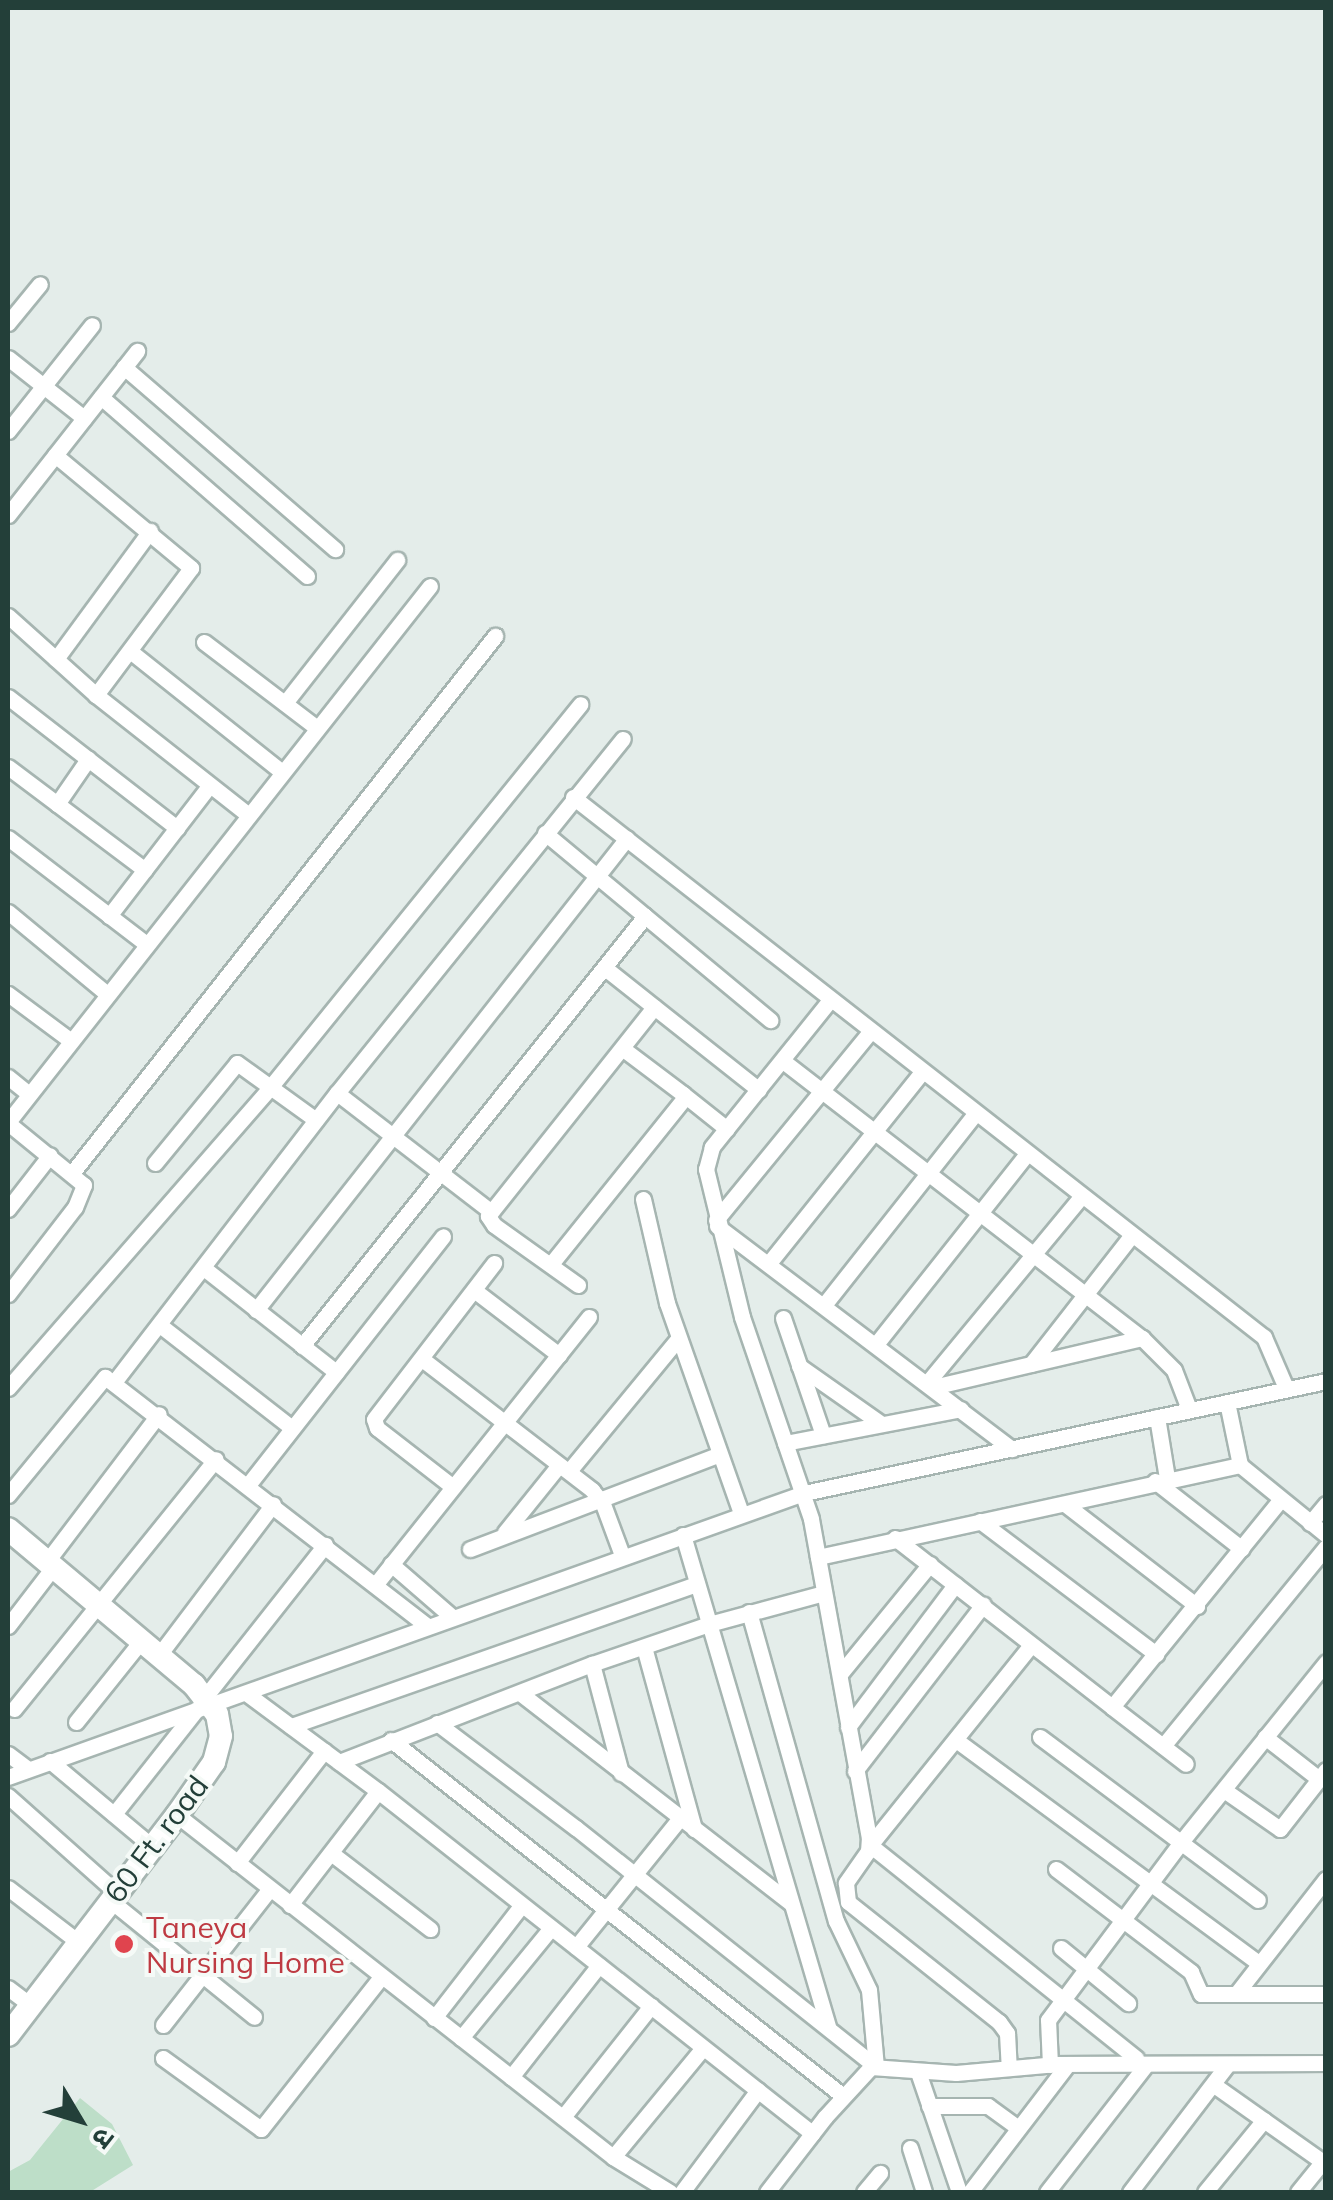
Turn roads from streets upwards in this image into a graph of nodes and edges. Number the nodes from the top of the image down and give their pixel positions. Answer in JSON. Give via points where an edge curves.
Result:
{"nodes":[{"id":1,"x":40,"y":284,"type":"dead end"},
{"id":2,"x":8,"y":322,"type":"edge"},
{"id":3,"x":92,"y":325,"type":"dead end"},
{"id":4,"x":137,"y":351,"type":"dead end"},
{"id":5,"x":8,"y":358,"type":"edge"},
{"id":6,"x":124,"y":367,"type":"junction"},
{"id":7,"x":43,"y":386,"type":"junction"},
{"id":8,"x":100,"y":398,"type":"junction"},
{"id":9,"x":84,"y":418,"type":"junction"},
{"id":10,"x":8,"y":431,"type":"edge"},
{"id":11,"x":55,"y":455,"type":"junction"},
{"id":12,"x":14,"y":493,"type":"edge"},
{"id":13,"x":8,"y":515,"type":"edge"},
{"id":14,"x":150,"y":531,"type":"junction"},
{"id":15,"x":334,"y":550,"type":"dead end"},
{"id":16,"x":397,"y":560,"type":"dead end"},
{"id":17,"x":307,"y":576,"type":"dead end"},
{"id":18,"x":430,"y":586,"type":"dead end"},
{"id":19,"x":8,"y":616,"type":"edge"},
{"id":20,"x":496,"y":636,"type":"dead end"},
{"id":21,"x":204,"y":642,"type":"dead end"},
{"id":22,"x":130,"y":651,"type":"junction"},
{"id":23,"x":56,"y":658,"type":"junction"},
{"id":24,"x":96,"y":695,"type":"junction"},
{"id":25,"x":8,"y":697,"type":"edge"},
{"id":26,"x":284,"y":703,"type":"junction"},
{"id":27,"x":580,"y":704,"type":"dead end"},
{"id":28,"x":318,"y":728,"type":"junction"},
{"id":29,"x":623,"y":738,"type":"dead end"},
{"id":30,"x":88,"y":759,"type":"junction"},
{"id":31,"x":8,"y":766,"type":"edge"},
{"id":32,"x":282,"y":772,"type":"junction"},
{"id":33,"x":210,"y":786,"type":"junction"},
{"id":34,"x":573,"y":797,"type":"junction"},
{"id":35,"x":57,"y":804,"type":"junction"},
{"id":36,"x":248,"y":814,"type":"junction"},
{"id":37,"x":177,"y":828,"type":"junction"},
{"id":38,"x":546,"y":833,"type":"junction"},
{"id":39,"x":8,"y":838,"type":"edge"},
{"id":40,"x":627,"y":838,"type":"junction"},
{"id":41,"x":144,"y":870,"type":"junction"},
{"id":42,"x":596,"y":876,"type":"junction"},
{"id":43,"x":8,"y":912,"type":"edge"},
{"id":44,"x":109,"y":916,"type":"junction"},
{"id":45,"x":646,"y":916,"type":"junction"},
{"id":46,"x":145,"y":943,"type":"junction"},
{"id":47,"x":604,"y":968,"type":"junction"},
{"id":48,"x":8,"y":994,"type":"edge"},
{"id":49,"x":107,"y":994,"type":"junction"},
{"id":50,"x":830,"y":1000,"type":"junction"},
{"id":51,"x":654,"y":1006,"type":"junction"},
{"id":52,"x":770,"y":1020,"type":"dead end"},
{"id":53,"x":870,"y":1032,"type":"junction"},
{"id":54,"x":70,"y":1040,"type":"junction"},
{"id":55,"x":622,"y":1048,"type":"junction"},
{"id":56,"x":783,"y":1061,"type":"junction"},
{"id":57,"x":922,"y":1072,"type":"junction"},
{"id":58,"x":8,"y":1077,"type":"edge"},
{"id":59,"x":272,"y":1086,"type":"junction"},
{"id":60,"x":759,"y":1090,"type":"junction"},
{"id":61,"x":338,"y":1093,"type":"junction"},
{"id":62,"x":29,"y":1094,"type":"junction"},
{"id":63,"x":683,"y":1094,"type":"junction"},
{"id":64,"x":822,"y":1094,"type":"junction"},
{"id":65,"x":975,"y":1114,"type":"junction"},
{"id":66,"x":316,"y":1120,"type":"junction"},
{"id":67,"x":8,"y":1122,"type":"edge"},
{"id":68,"x":727,"y":1129,"type":"junction"},
{"id":69,"x":390,"y":1134,"type":"junction"},
{"id":70,"x":875,"y":1135,"type":"junction"},
{"id":71,"x":1027,"y":1154,"type":"junction"},
{"id":72,"x":50,"y":1155,"type":"junction"},
{"id":73,"x":155,"y":1163,"type":"dead end"},
{"id":74,"x":72,"y":1173,"type":"junction"},
{"id":75,"x":439,"y":1174,"type":"junction"},
{"id":76,"x":927,"y":1176,"type":"junction"},
{"id":77,"x":1081,"y":1196,"type":"junction"},
{"id":78,"x":643,"y":1199,"type":"dead end"},
{"id":79,"x":8,"y":1209,"type":"edge"},
{"id":80,"x":490,"y":1212,"type":"junction"},
{"id":81,"x":978,"y":1215,"type":"junction"},
{"id":82,"x":717,"y":1223,"type":"junction"},
{"id":83,"x":443,"y":1236,"type":"dead end"},
{"id":84,"x":1131,"y":1236,"type":"junction"},
{"id":85,"x":1032,"y":1256,"type":"junction"},
{"id":86,"x":494,"y":1263,"type":"dead end"},
{"id":87,"x":768,"y":1263,"type":"junction"},
{"id":88,"x":551,"y":1264,"type":"junction"},
{"id":89,"x":205,"y":1269,"type":"junction"},
{"id":90,"x":578,"y":1285,"type":"dead end"},
{"id":91,"x":474,"y":1290,"type":"junction"},
{"id":92,"x":8,"y":1294,"type":"edge"},
{"id":93,"x":1084,"y":1297,"type":"junction"},
{"id":94,"x":824,"y":1305,"type":"junction"},
{"id":95,"x":256,"y":1310,"type":"junction"},
{"id":96,"x":589,"y":1317,"type":"dead end"},
{"id":97,"x":783,"y":1318,"type":"dead end"},
{"id":98,"x":161,"y":1326,"type":"junction"},
{"id":99,"x":1142,"y":1338,"type":"junction"},
{"id":100,"x":678,"y":1339,"type":"junction"},
{"id":101,"x":877,"y":1343,"type":"junction"},
{"id":102,"x":302,"y":1346,"type":"junction"},
{"id":103,"x":559,"y":1355,"type":"junction"},
{"id":104,"x":422,"y":1358,"type":"junction"},
{"id":105,"x":1031,"y":1364,"type":"junction"},
{"id":106,"x":799,"y":1366,"type":"junction"},
{"id":107,"x":336,"y":1372,"type":"junction"},
{"id":108,"x":115,"y":1380,"type":"junction"},
{"id":109,"x":1326,"y":1380,"type":"edge"},
{"id":110,"x":930,"y":1385,"type":"junction"},
{"id":111,"x":8,"y":1388,"type":"edge"},
{"id":112,"x":1286,"y":1388,"type":"junction"},
{"id":113,"x":1227,"y":1402,"type":"junction"},
{"id":114,"x":961,"y":1409,"type":"junction"},
{"id":115,"x":1189,"y":1410,"type":"junction"},
{"id":116,"x":159,"y":1414,"type":"junction"},
{"id":117,"x":1158,"y":1416,"type":"junction"},
{"id":118,"x":502,"y":1422,"type":"junction"},
{"id":119,"x":880,"y":1423,"type":"junction"},
{"id":120,"x":292,"y":1428,"type":"junction"},
{"id":121,"x":823,"y":1435,"type":"junction"},
{"id":122,"x":785,"y":1443,"type":"junction"},
{"id":123,"x":1012,"y":1449,"type":"junction"},
{"id":124,"x":718,"y":1456,"type":"junction"},
{"id":125,"x":216,"y":1459,"type":"junction"},
{"id":126,"x":1240,"y":1465,"type":"junction"},
{"id":127,"x":564,"y":1468,"type":"junction"},
{"id":128,"x":1161,"y":1480,"type":"junction"},
{"id":129,"x":248,"y":1485,"type":"junction"},
{"id":130,"x":452,"y":1487,"type":"junction"},
{"id":131,"x":804,"y":1494,"type":"junction"},
{"id":132,"x":8,"y":1496,"type":"edge"},
{"id":133,"x":599,"y":1497,"type":"junction"},
{"id":134,"x":1280,"y":1500,"type":"junction"},
{"id":135,"x":273,"y":1504,"type":"junction"},
{"id":136,"x":1065,"y":1504,"type":"junction"},
{"id":137,"x":1326,"y":1504,"type":"edge"},
{"id":138,"x":741,"y":1512,"type":"junction"},
{"id":139,"x":980,"y":1521,"type":"junction"},
{"id":140,"x":1310,"y":1523,"type":"junction"},
{"id":141,"x":8,"y":1529,"type":"edge"},
{"id":142,"x":504,"y":1533,"type":"junction"},
{"id":143,"x":682,"y":1535,"type":"junction"},
{"id":144,"x":1326,"y":1535,"type":"edge"},
{"id":145,"x":895,"y":1538,"type":"junction"},
{"id":146,"x":325,"y":1546,"type":"junction"},
{"id":147,"x":1326,"y":1547,"type":"edge"},
{"id":148,"x":470,"y":1548,"type":"dead end"},
{"id":149,"x":1242,"y":1549,"type":"junction"},
{"id":150,"x":622,"y":1555,"type":"junction"},
{"id":151,"x":818,"y":1557,"type":"junction"},
{"id":152,"x":51,"y":1563,"type":"junction"},
{"id":153,"x":392,"y":1564,"type":"junction"},
{"id":154,"x":930,"y":1564,"type":"junction"},
{"id":155,"x":697,"y":1584,"type":"junction"},
{"id":156,"x":375,"y":1585,"type":"junction"},
{"id":157,"x":956,"y":1585,"type":"junction"},
{"id":158,"x":824,"y":1593,"type":"junction"},
{"id":159,"x":983,"y":1605,"type":"junction"},
{"id":160,"x":100,"y":1606,"type":"junction"},
{"id":161,"x":1197,"y":1606,"type":"junction"},
{"id":162,"x":750,"y":1612,"type":"junction"},
{"id":163,"x":451,"y":1616,"type":"junction"},
{"id":164,"x":710,"y":1624,"type":"junction"},
{"id":165,"x":426,"y":1625,"type":"junction"},
{"id":166,"x":8,"y":1626,"type":"edge"},
{"id":167,"x":1031,"y":1645,"type":"junction"},
{"id":168,"x":644,"y":1647,"type":"junction"},
{"id":169,"x":151,"y":1648,"type":"junction"},
{"id":170,"x":1156,"y":1654,"type":"junction"},
{"id":171,"x":1326,"y":1662,"type":"edge"},
{"id":172,"x":592,"y":1664,"type":"junction"},
{"id":173,"x":840,"y":1674,"type":"junction"},
{"id":174,"x":246,"y":1693,"type":"junction"},
{"id":175,"x":520,"y":1694,"type":"junction"},
{"id":176,"x":204,"y":1703,"type":"junction"},
{"id":177,"x":1112,"y":1706,"type":"junction"},
{"id":178,"x":14,"y":1709,"type":"dead end"},
{"id":179,"x":76,"y":1722,"type":"dead end"},
{"id":180,"x":437,"y":1723,"type":"junction"},
{"id":181,"x":290,"y":1726,"type":"junction"},
{"id":182,"x":848,"y":1727,"type":"junction"},
{"id":183,"x":1040,"y":1737,"type":"dead end"},
{"id":184,"x":1265,"y":1737,"type":"junction"},
{"id":185,"x":391,"y":1740,"type":"junction"},
{"id":186,"x":956,"y":1740,"type":"junction"},
{"id":187,"x":1164,"y":1746,"type":"junction"},
{"id":188,"x":324,"y":1751,"type":"junction"},
{"id":189,"x":8,"y":1754,"type":"edge"},
{"id":190,"x":50,"y":1761,"type":"junction"},
{"id":191,"x":339,"y":1762,"type":"junction"},
{"id":192,"x":1186,"y":1764,"type":"dead end"},
{"id":193,"x":28,"y":1770,"type":"junction"},
{"id":194,"x":855,"y":1771,"type":"junction"},
{"id":195,"x":621,"y":1773,"type":"junction"},
{"id":196,"x":1322,"y":1775,"type":"edge"},
{"id":197,"x":8,"y":1777,"type":"edge"},
{"id":198,"x":1224,"y":1790,"type":"junction"},
{"id":199,"x":378,"y":1791,"type":"junction"},
{"id":200,"x":8,"y":1796,"type":"edge"},
{"id":201,"x":114,"y":1814,"type":"junction"},
{"id":202,"x":177,"y":1815,"type":"junction"},
{"id":203,"x":680,"y":1818,"type":"junction"},
{"id":204,"x":694,"y":1828,"type":"junction"},
{"id":205,"x":1181,"y":1842,"type":"junction"},
{"id":206,"x":870,"y":1844,"type":"junction"},
{"id":207,"x":153,"y":1847,"type":"junction"},
{"id":208,"x":331,"y":1854,"type":"junction"},
{"id":209,"x":237,"y":1864,"type":"junction"},
{"id":210,"x":1056,"y":1869,"type":"dead end"},
{"id":211,"x":636,"y":1874,"type":"junction"},
{"id":212,"x":1326,"y":1879,"type":"edge"},
{"id":213,"x":1152,"y":1882,"type":"junction"},
{"id":214,"x":8,"y":1888,"type":"edge"},
{"id":215,"x":270,"y":1890,"type":"junction"},
{"id":216,"x":114,"y":1897,"type":"junction"},
{"id":217,"x":1258,"y":1900,"type":"dead end"},
{"id":218,"x":791,"y":1903,"type":"junction"},
{"id":219,"x":290,"y":1905,"type":"junction"},
{"id":220,"x":521,"y":1906,"type":"junction"},
{"id":221,"x":606,"y":1910,"type":"junction"},
{"id":222,"x":1125,"y":1918,"type":"junction"},
{"id":223,"x":551,"y":1928,"type":"junction"},
{"id":224,"x":430,"y":1930,"type":"dead end"},
{"id":225,"x":77,"y":1941,"type":"junction"},
{"id":226,"x":576,"y":1948,"type":"junction"},
{"id":227,"x":1061,"y":1948,"type":"dead end"},
{"id":228,"x":1258,"y":1963,"type":"junction"},
{"id":229,"x":598,"y":1965,"type":"junction"},
{"id":230,"x":1088,"y":1970,"type":"junction"},
{"id":231,"x":202,"y":1976,"type":"junction"},
{"id":232,"x":382,"y":1976,"type":"junction"},
{"id":233,"x":8,"y":1988,"type":"edge"},
{"id":234,"x":1324,"y":1993,"type":"edge"},
{"id":235,"x":1236,"y":1994,"type":"junction"},
{"id":236,"x":1064,"y":2001,"type":"junction"},
{"id":237,"x":1128,"y":2003,"type":"dead end"},
{"id":238,"x":29,"y":2004,"type":"junction"},
{"id":239,"x":650,"y":2006,"type":"junction"},
{"id":240,"x":254,"y":2017,"type":"dead end"},
{"id":241,"x":434,"y":2018,"type":"junction"},
{"id":242,"x":163,"y":2025,"type":"dead end"},
{"id":243,"x":828,"y":2026,"type":"junction"},
{"id":244,"x":8,"y":2035,"type":"edge"},
{"id":245,"x":461,"y":2038,"type":"junction"},
{"id":246,"x":703,"y":2048,"type":"junction"},
{"id":247,"x":163,"y":2058,"type":"dead end"},
{"id":248,"x":1140,"y":2062,"type":"junction"},
{"id":249,"x":1326,"y":2063,"type":"edge"},
{"id":250,"x":1068,"y":2064,"type":"junction"},
{"id":251,"x":1050,"y":2065,"type":"junction"},
{"id":252,"x":1226,"y":2065,"type":"junction"},
{"id":253,"x":876,"y":2066,"type":"junction"},
{"id":254,"x":1008,"y":2068,"type":"junction"},
{"id":255,"x":918,"y":2072,"type":"junction"},
{"id":256,"x":511,"y":2077,"type":"junction"},
{"id":257,"x":1214,"y":2085,"type":"junction"},
{"id":258,"x":758,"y":2090,"type":"junction"},
{"id":259,"x":843,"y":2096,"type":"junction"},
{"id":260,"x":929,"y":2106,"type":"junction"},
{"id":261,"x":563,"y":2117,"type":"junction"},
{"id":262,"x":1264,"y":2120,"type":"junction"},
{"id":263,"x":1018,"y":2128,"type":"junction"},
{"id":264,"x":812,"y":2133,"type":"junction"},
{"id":265,"x":910,"y":2148,"type":"dead end"},
{"id":266,"x":613,"y":2157,"type":"junction"},
{"id":267,"x":1324,"y":2163,"type":"edge"},
{"id":268,"x":880,"y":2173,"type":"dead end"},
{"id":269,"x":670,"y":2192,"type":"edge"},
{"id":270,"x":682,"y":2192,"type":"edge"},
{"id":271,"x":767,"y":2192,"type":"edge"},
{"id":272,"x":864,"y":2192,"type":"edge"},
{"id":273,"x":924,"y":2192,"type":"edge"},
{"id":274,"x":960,"y":2192,"type":"edge"},
{"id":275,"x":970,"y":2192,"type":"edge"},
{"id":276,"x":1048,"y":2192,"type":"edge"},
{"id":277,"x":1130,"y":2192,"type":"edge"},
{"id":278,"x":1205,"y":2192,"type":"edge"},
{"id":279,"x":1298,"y":2192,"type":"edge"}],
"edges":[{"from":1,"to":2,"type":"street"},
{"from":3,"to":7,"type":"street"},
{"from":4,"to":6,"type":"street"},
{"from":5,"to":7,"type":"street"},
{"from":6,"to":8,"type":"street"},
{"from":6,"to":15,"type":"street"},
{"from":7,"to":9,"type":"street"},
{"from":7,"to":10,"type":"street"},
{"from":8,"to":9,"type":"street"},
{"from":8,"to":17,"type":"street"},
{"from":9,"to":11,"type":"street"},
{"from":11,"to":12,"type":"street"},
{"from":11,"to":14,"type":"street"},
{"from":12,"to":13,"type":"street"},
{"from":14,"to":22,"type":"street","via":[[188,562],[190,574]]},
{"from":14,"to":23,"type":"street"},
{"from":16,"to":26,"type":"street"},
{"from":18,"to":28,"type":"street"},
{"from":19,"to":23,"type":"street"},
{"from":20,"to":74,"type":"street"},
{"from":21,"to":26,"type":"street"},
{"from":22,"to":24,"type":"street"},
{"from":22,"to":32,"type":"street"},
{"from":23,"to":24,"type":"street"},
{"from":24,"to":33,"type":"street"},
{"from":25,"to":30,"type":"street"},
{"from":26,"to":28,"type":"street"},
{"from":27,"to":59,"type":"street"},
{"from":28,"to":32,"type":"street"},
{"from":29,"to":34,"type":"street"},
{"from":30,"to":35,"type":"street"},
{"from":30,"to":37,"type":"street"},
{"from":31,"to":35,"type":"street"},
{"from":32,"to":36,"type":"street"},
{"from":33,"to":36,"type":"street"},
{"from":33,"to":37,"type":"street"},
{"from":34,"to":38,"type":"street"},
{"from":34,"to":40,"type":"street"},
{"from":35,"to":41,"type":"street"},
{"from":36,"to":46,"type":"street"},
{"from":37,"to":41,"type":"street"},
{"from":38,"to":42,"type":"street"},
{"from":38,"to":61,"type":"street"},
{"from":39,"to":44,"type":"street"},
{"from":40,"to":42,"type":"street"},
{"from":40,"to":50,"type":"street"},
{"from":41,"to":44,"type":"street"},
{"from":42,"to":45,"type":"street"},
{"from":42,"to":69,"type":"street"},
{"from":43,"to":49,"type":"street"},
{"from":44,"to":46,"type":"street"},
{"from":45,"to":47,"type":"street"},
{"from":45,"to":52,"type":"street"},
{"from":46,"to":49,"type":"street"},
{"from":47,"to":51,"type":"street"},
{"from":47,"to":75,"type":"street"},
{"from":48,"to":54,"type":"street"},
{"from":49,"to":54,"type":"street"},
{"from":50,"to":53,"type":"street"},
{"from":50,"to":56,"type":"street"},
{"from":51,"to":55,"type":"street"},
{"from":51,"to":60,"type":"street"},
{"from":53,"to":57,"type":"street"},
{"from":53,"to":64,"type":"street"},
{"from":54,"to":62,"type":"street"},
{"from":55,"to":63,"type":"street"},
{"from":55,"to":80,"type":"street"},
{"from":56,"to":60,"type":"street"},
{"from":56,"to":64,"type":"street"},
{"from":57,"to":65,"type":"street"},
{"from":57,"to":70,"type":"street"},
{"from":58,"to":62,"type":"street"},
{"from":59,"to":66,"type":"street"},
{"from":59,"to":73,"type":"street","via":[[237,1064]]},
{"from":59,"to":111,"type":"street"},
{"from":60,"to":68,"type":"street"},
{"from":61,"to":66,"type":"street"},
{"from":61,"to":69,"type":"street"},
{"from":62,"to":67,"type":"street"},
{"from":63,"to":68,"type":"street"},
{"from":63,"to":88,"type":"street"},
{"from":64,"to":70,"type":"street"},
{"from":64,"to":82,"type":"street"},
{"from":65,"to":71,"type":"street"},
{"from":65,"to":76,"type":"street"},
{"from":66,"to":89,"type":"street"},
{"from":67,"to":72,"type":"street"},
{"from":68,"to":82,"type":"street","via":[[706,1161]]},
{"from":69,"to":75,"type":"street"},
{"from":69,"to":95,"type":"street"},
{"from":70,"to":76,"type":"street"},
{"from":70,"to":87,"type":"street"},
{"from":71,"to":77,"type":"street"},
{"from":71,"to":81,"type":"street"},
{"from":72,"to":74,"type":"street"},
{"from":72,"to":79,"type":"street"},
{"from":74,"to":92,"type":"street","via":[[84,1194]]},
{"from":75,"to":80,"type":"street"},
{"from":75,"to":102,"type":"street"},
{"from":76,"to":81,"type":"street"},
{"from":76,"to":94,"type":"street"},
{"from":77,"to":84,"type":"street"},
{"from":77,"to":85,"type":"street"},
{"from":78,"to":100,"type":"street"},
{"from":80,"to":88,"type":"street","via":[[494,1225]]},
{"from":81,"to":85,"type":"street"},
{"from":81,"to":101,"type":"street"},
{"from":82,"to":87,"type":"street"},
{"from":82,"to":122,"type":"street"},
{"from":83,"to":107,"type":"street"},
{"from":84,"to":93,"type":"street"},
{"from":84,"to":112,"type":"street","via":[[1264,1337]]},
{"from":85,"to":93,"type":"street"},
{"from":85,"to":110,"type":"street"},
{"from":86,"to":91,"type":"street"},
{"from":87,"to":94,"type":"street"},
{"from":88,"to":90,"type":"street"},
{"from":89,"to":95,"type":"street"},
{"from":89,"to":98,"type":"street"},
{"from":91,"to":103,"type":"street"},
{"from":91,"to":104,"type":"street"},
{"from":93,"to":99,"type":"street"},
{"from":93,"to":105,"type":"street"},
{"from":94,"to":101,"type":"street"},
{"from":95,"to":102,"type":"street"},
{"from":96,"to":103,"type":"street"},
{"from":97,"to":106,"type":"street"},
{"from":98,"to":108,"type":"street"},
{"from":98,"to":120,"type":"street"},
{"from":99,"to":105,"type":"street"},
{"from":99,"to":115,"type":"street","via":[[1174,1370]]},
{"from":100,"to":124,"type":"street"},
{"from":100,"to":127,"type":"street"},
{"from":101,"to":110,"type":"street"},
{"from":102,"to":107,"type":"street"},
{"from":103,"to":118,"type":"street"},
{"from":104,"to":118,"type":"street"},
{"from":104,"to":130,"type":"street","via":[[374,1424]]},
{"from":105,"to":110,"type":"street"},
{"from":106,"to":119,"type":"street"},
{"from":106,"to":121,"type":"street"},
{"from":107,"to":120,"type":"street"},
{"from":108,"to":116,"type":"street"},
{"from":108,"to":132,"type":"street","via":[[106,1376],[96,1384]]},
{"from":109,"to":112,"type":"street"},
{"from":110,"to":114,"type":"street"},
{"from":112,"to":113,"type":"street"},
{"from":113,"to":115,"type":"street"},
{"from":113,"to":126,"type":"street"},
{"from":114,"to":119,"type":"street"},
{"from":114,"to":123,"type":"street"},
{"from":115,"to":117,"type":"street"},
{"from":116,"to":125,"type":"street"},
{"from":116,"to":152,"type":"street"},
{"from":117,"to":123,"type":"street"},
{"from":117,"to":128,"type":"street"},
{"from":118,"to":127,"type":"street"},
{"from":118,"to":130,"type":"street"},
{"from":119,"to":121,"type":"street"},
{"from":120,"to":129,"type":"street"},
{"from":121,"to":122,"type":"street"},
{"from":122,"to":131,"type":"street"},
{"from":123,"to":131,"type":"street"},
{"from":124,"to":133,"type":"street"},
{"from":124,"to":138,"type":"street"},
{"from":125,"to":129,"type":"street"},
{"from":125,"to":160,"type":"street"},
{"from":126,"to":128,"type":"street"},
{"from":126,"to":134,"type":"street"},
{"from":127,"to":133,"type":"street"},
{"from":127,"to":142,"type":"street"},
{"from":128,"to":136,"type":"street"},
{"from":128,"to":149,"type":"street"},
{"from":129,"to":135,"type":"street"},
{"from":130,"to":153,"type":"street"},
{"from":131,"to":138,"type":"street"},
{"from":131,"to":151,"type":"street"},
{"from":133,"to":142,"type":"street"},
{"from":133,"to":150,"type":"street"},
{"from":134,"to":140,"type":"street"},
{"from":134,"to":149,"type":"street"},
{"from":135,"to":146,"type":"street"},
{"from":135,"to":169,"type":"street"},
{"from":136,"to":139,"type":"street"},
{"from":136,"to":161,"type":"street"},
{"from":137,"to":140,"type":"street"},
{"from":138,"to":143,"type":"street"},
{"from":139,"to":145,"type":"street"},
{"from":139,"to":170,"type":"street"},
{"from":140,"to":144,"type":"street"},
{"from":141,"to":152,"type":"street"},
{"from":142,"to":148,"type":"street"},
{"from":143,"to":150,"type":"street"},
{"from":143,"to":155,"type":"street"},
{"from":145,"to":151,"type":"street"},
{"from":145,"to":154,"type":"street"},
{"from":146,"to":156,"type":"street"},
{"from":146,"to":176,"type":"street"},
{"from":147,"to":187,"type":"street"},
{"from":149,"to":161,"type":"street"},
{"from":150,"to":163,"type":"street"},
{"from":151,"to":158,"type":"street"},
{"from":152,"to":160,"type":"street"},
{"from":152,"to":166,"type":"street"},
{"from":153,"to":156,"type":"street"},
{"from":153,"to":163,"type":"street"},
{"from":154,"to":157,"type":"street"},
{"from":154,"to":173,"type":"street"},
{"from":155,"to":164,"type":"street"},
{"from":155,"to":181,"type":"street"},
{"from":156,"to":165,"type":"street"},
{"from":157,"to":159,"type":"street"},
{"from":157,"to":182,"type":"street"},
{"from":158,"to":162,"type":"street"},
{"from":158,"to":173,"type":"street"},
{"from":159,"to":167,"type":"street"},
{"from":159,"to":194,"type":"street"},
{"from":160,"to":169,"type":"street"},
{"from":160,"to":178,"type":"street"},
{"from":161,"to":170,"type":"street"},
{"from":162,"to":164,"type":"street"},
{"from":162,"to":253,"type":"street","via":[[836,1920],[869,1990]]},
{"from":163,"to":165,"type":"street"},
{"from":164,"to":168,"type":"street"},
{"from":164,"to":218,"type":"street"},
{"from":165,"to":174,"type":"street"},
{"from":167,"to":177,"type":"street"},
{"from":167,"to":186,"type":"street"},
{"from":168,"to":172,"type":"street"},
{"from":168,"to":204,"type":"street"},
{"from":169,"to":176,"type":"street"},
{"from":169,"to":179,"type":"street"},
{"from":170,"to":177,"type":"street"},
{"from":171,"to":184,"type":"street"},
{"from":172,"to":175,"type":"street"},
{"from":172,"to":195,"type":"street"},
{"from":173,"to":182,"type":"street"},
{"from":174,"to":176,"type":"street"},
{"from":174,"to":181,"type":"street"},
{"from":175,"to":180,"type":"street"},
{"from":175,"to":195,"type":"street"},
{"from":176,"to":190,"type":"street"},
{"from":176,"to":201,"type":"street"},
{"from":176,"to":202,"type":"street","name":"60 Ft. road","via":[[220,1726],[218,1750]]},
{"from":177,"to":187,"type":"street"},
{"from":180,"to":185,"type":"street"},
{"from":180,"to":211,"type":"street"},
{"from":181,"to":188,"type":"street"},
{"from":182,"to":194,"type":"street"},
{"from":183,"to":205,"type":"street"},
{"from":184,"to":196,"type":"street"},
{"from":184,"to":198,"type":"street"},
{"from":185,"to":191,"type":"street"},
{"from":185,"to":221,"type":"street"},
{"from":186,"to":206,"type":"street"},
{"from":186,"to":213,"type":"street"},
{"from":187,"to":192,"type":"street"},
{"from":188,"to":191,"type":"street"},
{"from":188,"to":209,"type":"street"},
{"from":189,"to":193,"type":"street"},
{"from":190,"to":193,"type":"street"},
{"from":190,"to":201,"type":"street"},
{"from":191,"to":199,"type":"street"},
{"from":193,"to":197,"type":"street"},
{"from":194,"to":206,"type":"street"},
{"from":195,"to":203,"type":"street"},
{"from":196,"to":198,"type":"street","via":[[1276,1830]]},
{"from":198,"to":205,"type":"street"},
{"from":199,"to":208,"type":"street"},
{"from":199,"to":220,"type":"street"},
{"from":200,"to":216,"type":"street"},
{"from":201,"to":207,"type":"street"},
{"from":202,"to":207,"type":"street","name":"60 Ft. road"},
{"from":202,"to":209,"type":"street"},
{"from":203,"to":204,"type":"street"},
{"from":203,"to":211,"type":"street"},
{"from":204,"to":218,"type":"street"},
{"from":205,"to":213,"type":"street"},
{"from":205,"to":217,"type":"street"},
{"from":206,"to":236,"type":"street"},
{"from":206,"to":254,"type":"street","via":[[846,1883],[850,1906],[999,2022],[1008,2033]]},
{"from":207,"to":216,"type":"street","name":"60 Ft. road"},
{"from":208,"to":219,"type":"street"},
{"from":208,"to":224,"type":"street"},
{"from":209,"to":215,"type":"street"},
{"from":210,"to":222,"type":"street"},
{"from":211,"to":221,"type":"street"},
{"from":211,"to":243,"type":"street"},
{"from":212,"to":228,"type":"street"},
{"from":213,"to":222,"type":"street"},
{"from":213,"to":228,"type":"street"},
{"from":214,"to":225,"type":"street"},
{"from":215,"to":219,"type":"street"},
{"from":215,"to":231,"type":"street"},
{"from":216,"to":225,"type":"street","name":"60 Ft. road"},
{"from":216,"to":231,"type":"street"},
{"from":218,"to":243,"type":"street"},
{"from":219,"to":232,"type":"street"},
{"from":220,"to":223,"type":"street"},
{"from":220,"to":241,"type":"street"},
{"from":221,"to":226,"type":"street"},
{"from":221,"to":259,"type":"street"},
{"from":222,"to":230,"type":"street"},
{"from":222,"to":235,"type":"street","via":[[1191,1972],[1201,1994]]},
{"from":223,"to":226,"type":"street"},
{"from":223,"to":245,"type":"street"},
{"from":225,"to":238,"type":"street","name":"60 Ft. road"},
{"from":226,"to":229,"type":"street"},
{"from":227,"to":230,"type":"street"},
{"from":228,"to":235,"type":"street"},
{"from":229,"to":239,"type":"street"},
{"from":229,"to":256,"type":"street"},
{"from":230,"to":236,"type":"street"},
{"from":230,"to":237,"type":"street"},
{"from":231,"to":240,"type":"street"},
{"from":231,"to":242,"type":"street"},
{"from":232,"to":241,"type":"street"},
{"from":232,"to":247,"type":"street","via":[[261,2129]]},
{"from":233,"to":238,"type":"street"},
{"from":234,"to":235,"type":"street"},
{"from":236,"to":248,"type":"street"},
{"from":236,"to":251,"type":"street","via":[[1047,2025]]},
{"from":238,"to":244,"type":"street","name":"60 Ft. road"},
{"from":239,"to":246,"type":"street"},
{"from":239,"to":261,"type":"street"},
{"from":241,"to":245,"type":"street"},
{"from":243,"to":253,"type":"street"},
{"from":245,"to":256,"type":"street"},
{"from":246,"to":258,"type":"street"},
{"from":246,"to":266,"type":"street"},
{"from":248,"to":250,"type":"street"},
{"from":248,"to":252,"type":"street"},
{"from":248,"to":276,"type":"street"},
{"from":249,"to":252,"type":"street"},
{"from":250,"to":251,"type":"street"},
{"from":250,"to":263,"type":"street"},
{"from":251,"to":254,"type":"street"},
{"from":252,"to":257,"type":"street"},
{"from":253,"to":255,"type":"street"},
{"from":253,"to":259,"type":"street"},
{"from":254,"to":255,"type":"street"},
{"from":255,"to":260,"type":"street"},
{"from":256,"to":261,"type":"street"},
{"from":257,"to":262,"type":"street"},
{"from":257,"to":277,"type":"street"},
{"from":258,"to":264,"type":"street"},
{"from":258,"to":270,"type":"street"},
{"from":259,"to":264,"type":"street"},
{"from":260,"to":263,"type":"street","via":[[988,2106]]},
{"from":260,"to":274,"type":"street"},
{"from":261,"to":266,"type":"street"},
{"from":262,"to":267,"type":"street"},
{"from":262,"to":278,"type":"street"},
{"from":263,"to":275,"type":"street"},
{"from":264,"to":271,"type":"street"},
{"from":265,"to":273,"type":"street"},
{"from":266,"to":269,"type":"street"},
{"from":267,"to":279,"type":"street"},
{"from":268,"to":272,"type":"street"}]}
